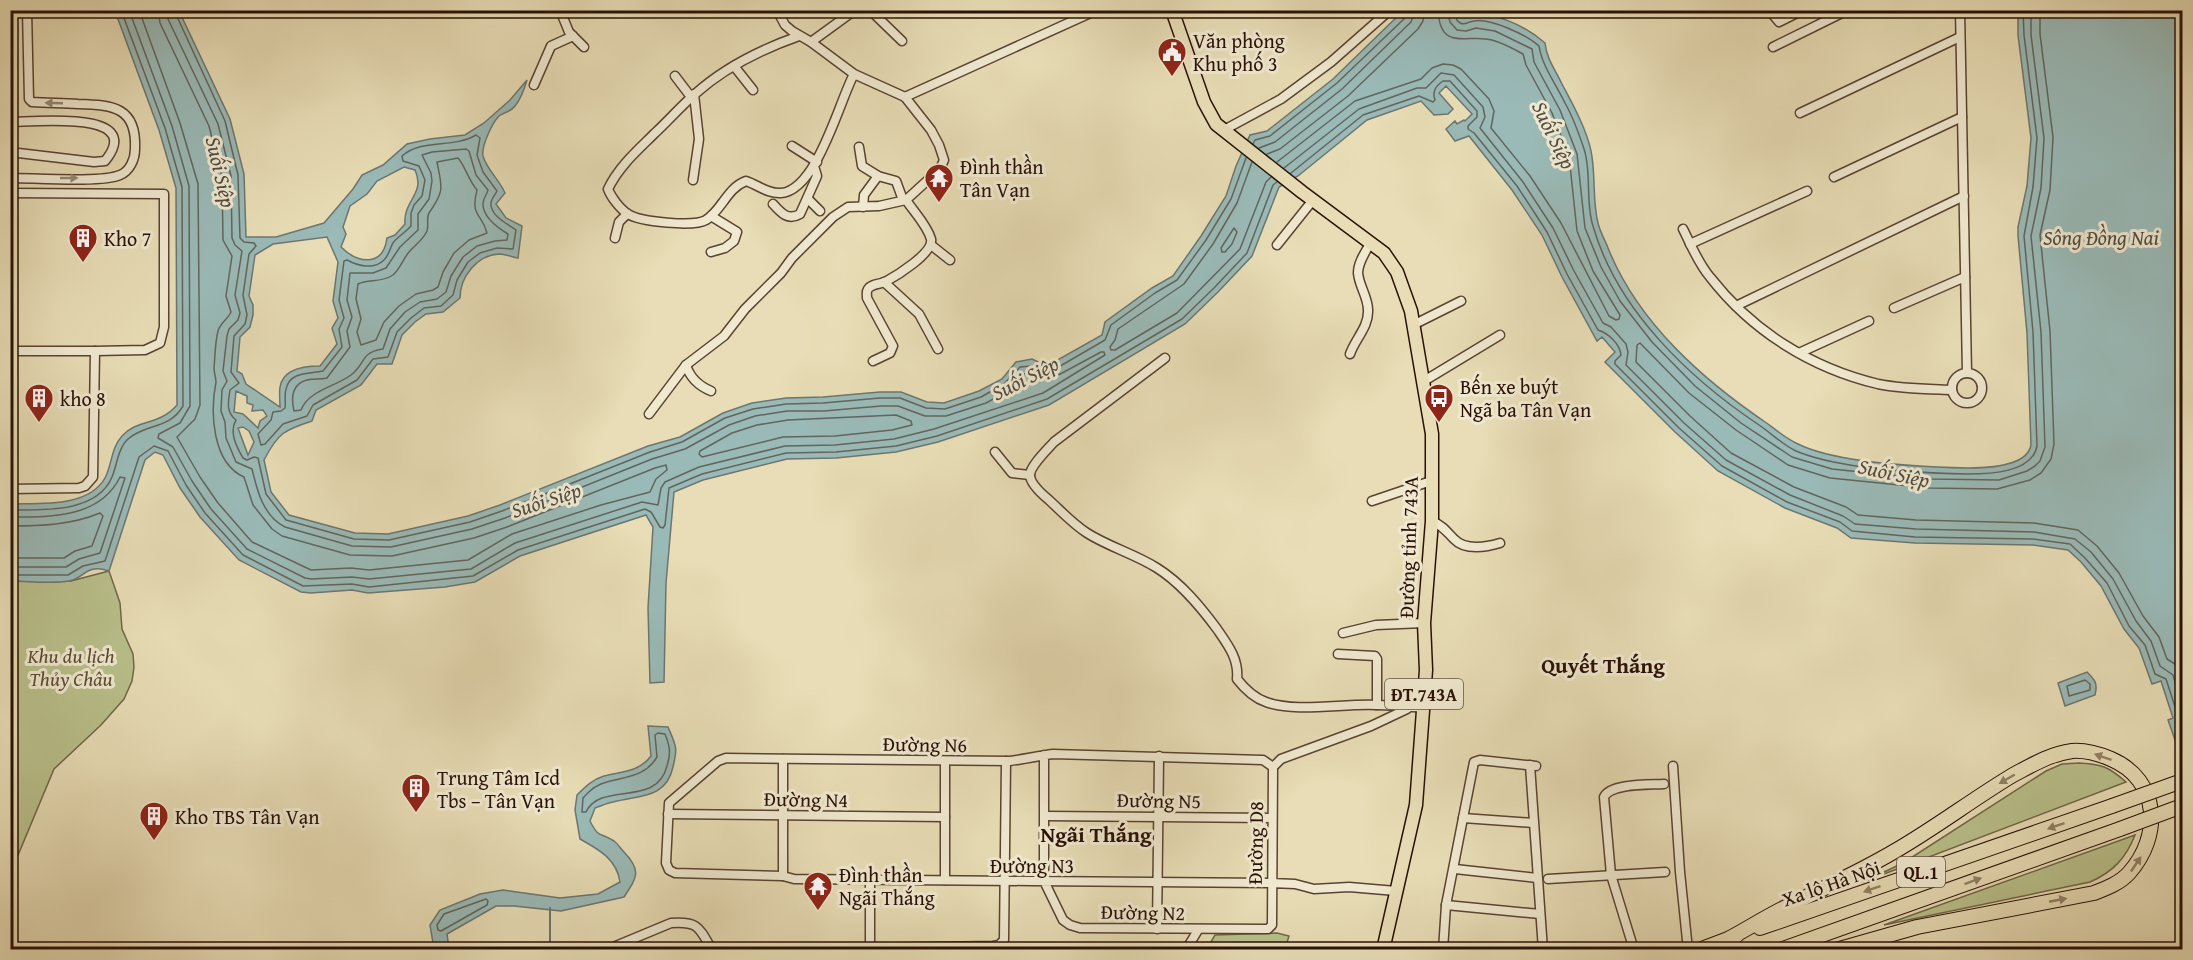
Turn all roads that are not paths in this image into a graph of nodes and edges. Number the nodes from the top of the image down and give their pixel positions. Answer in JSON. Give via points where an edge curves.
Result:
{"nodes":[{"id":1,"x":27,"y":10,"type":"edge"},
{"id":2,"x":560,"y":10,"type":"edge"},
{"id":3,"x":777,"y":10,"type":"edge"},
{"id":4,"x":855,"y":10,"type":"edge"},
{"id":5,"x":870,"y":10,"type":"edge"},
{"id":6,"x":1172,"y":10,"type":"edge"},
{"id":7,"x":1769,"y":10,"type":"edge"},
{"id":8,"x":1803,"y":10,"type":"edge"},
{"id":9,"x":1848,"y":10,"type":"edge"},
{"id":10,"x":1960,"y":10,"type":"edge"},
{"id":11,"x":1096,"y":11,"type":"edge"},
{"id":12,"x":1384,"y":13,"type":"edge"},
{"id":13,"x":573,"y":36,"type":"junction"},
{"id":14,"x":799,"y":36,"type":"junction"},
{"id":15,"x":1960,"y":37,"type":"junction"},
{"id":16,"x":902,"y":41,"type":"dead end"},
{"id":17,"x":811,"y":42,"type":"junction"},
{"id":18,"x":584,"y":47,"type":"dead end"},
{"id":19,"x":1773,"y":47,"type":"dead end"},
{"id":20,"x":734,"y":66,"type":"junction"},
{"id":21,"x":854,"y":74,"type":"junction"},
{"id":22,"x":675,"y":76,"type":"dead end"},
{"id":23,"x":534,"y":85,"type":"dead end"},
{"id":24,"x":753,"y":90,"type":"dead end"},
{"id":25,"x":693,"y":96,"type":"junction"},
{"id":26,"x":905,"y":97,"type":"junction"},
{"id":27,"x":1800,"y":113,"type":"dead end"},
{"id":28,"x":1962,"y":117,"type":"junction"},
{"id":29,"x":10,"y":122,"type":"edge"},
{"id":30,"x":1228,"y":133,"type":"junction"},
{"id":31,"x":792,"y":146,"type":"dead end"},
{"id":32,"x":859,"y":147,"type":"dead end"},
{"id":33,"x":10,"y":152,"type":"edge"},
{"id":34,"x":816,"y":164,"type":"junction"},
{"id":35,"x":878,"y":176,"type":"junction"},
{"id":36,"x":1834,"y":177,"type":"dead end"},
{"id":37,"x":10,"y":178,"type":"edge"},
{"id":38,"x":693,"y":180,"type":"dead end"},
{"id":39,"x":1807,"y":191,"type":"dead end"},
{"id":40,"x":10,"y":193,"type":"edge"},
{"id":41,"x":1964,"y":196,"type":"junction"},
{"id":42,"x":808,"y":199,"type":"junction"},
{"id":43,"x":905,"y":200,"type":"junction"},
{"id":44,"x":1313,"y":201,"type":"junction"},
{"id":45,"x":773,"y":204,"type":"dead end"},
{"id":46,"x":863,"y":207,"type":"junction"},
{"id":47,"x":820,"y":211,"type":"dead end"},
{"id":48,"x":627,"y":214,"type":"junction"},
{"id":49,"x":711,"y":216,"type":"junction"},
{"id":50,"x":1683,"y":229,"type":"dead end"},
{"id":51,"x":615,"y":238,"type":"dead end"},
{"id":52,"x":1371,"y":242,"type":"junction"},
{"id":53,"x":1690,"y":244,"type":"junction"},
{"id":54,"x":931,"y":245,"type":"junction"},
{"id":55,"x":1277,"y":245,"type":"dead end"},
{"id":56,"x":711,"y":252,"type":"dead end"},
{"id":57,"x":950,"y":260,"type":"dead end"},
{"id":58,"x":1965,"y":277,"type":"junction"},
{"id":59,"x":884,"y":282,"type":"junction"},
{"id":60,"x":1461,"y":301,"type":"dead end"},
{"id":61,"x":1736,"y":306,"type":"junction"},
{"id":62,"x":1894,"y":308,"type":"dead end"},
{"id":63,"x":1869,"y":321,"type":"dead end"},
{"id":64,"x":1413,"y":325,"type":"junction"},
{"id":65,"x":1500,"y":334,"type":"dead end"},
{"id":66,"x":938,"y":349,"type":"dead end"},
{"id":67,"x":10,"y":351,"type":"edge"},
{"id":68,"x":95,"y":351,"type":"junction"},
{"id":69,"x":1799,"y":353,"type":"junction"},
{"id":70,"x":1350,"y":354,"type":"dead end"},
{"id":71,"x":1166,"y":358,"type":"dead end"},
{"id":72,"x":873,"y":362,"type":"dead end"},
{"id":73,"x":686,"y":365,"type":"junction"},
{"id":74,"x":1967,"y":373,"type":"junction"},
{"id":75,"x":1424,"y":381,"type":"junction"},
{"id":76,"x":1952,"y":390,"type":"junction"},
{"id":77,"x":711,"y":391,"type":"dead end"},
{"id":78,"x":649,"y":414,"type":"dead end"},
{"id":79,"x":995,"y":452,"type":"dead end"},
{"id":80,"x":1030,"y":475,"type":"junction"},
{"id":81,"x":1431,"y":481,"type":"junction"},
{"id":82,"x":10,"y":489,"type":"edge"},
{"id":83,"x":1372,"y":501,"type":"dead end"},
{"id":84,"x":1432,"y":521,"type":"junction"},
{"id":85,"x":1500,"y":543,"type":"dead end"},
{"id":86,"x":1424,"y":623,"type":"junction"},
{"id":87,"x":1343,"y":633,"type":"dead end"},
{"id":88,"x":1338,"y":654,"type":"dead end"},
{"id":89,"x":1377,"y":705,"type":"junction"},
{"id":90,"x":1423,"y":707,"type":"junction"},
{"id":91,"x":1409,"y":708,"type":"junction"},
{"id":92,"x":1044,"y":755,"type":"junction"},
{"id":93,"x":1159,"y":756,"type":"junction"},
{"id":94,"x":783,"y":759,"type":"junction"},
{"id":95,"x":945,"y":761,"type":"junction"},
{"id":96,"x":1006,"y":761,"type":"junction"},
{"id":97,"x":1673,"y":766,"type":"dead end"},
{"id":98,"x":1273,"y":767,"type":"junction"},
{"id":99,"x":2182,"y":781,"type":"edge"},
{"id":100,"x":1664,"y":784,"type":"dead end"},
{"id":101,"x":2182,"y":806,"type":"edge"},
{"id":102,"x":668,"y":814,"type":"junction"},
{"id":103,"x":782,"y":815,"type":"junction"},
{"id":104,"x":1045,"y":816,"type":"junction"},
{"id":105,"x":1158,"y":816,"type":"junction"},
{"id":106,"x":945,"y":817,"type":"junction"},
{"id":107,"x":1272,"y":818,"type":"junction"},
{"id":108,"x":1463,"y":818,"type":"junction"},
{"id":109,"x":1533,"y":822,"type":"junction"},
{"id":110,"x":1455,"y":868,"type":"junction"},
{"id":111,"x":1665,"y":872,"type":"dead end"},
{"id":112,"x":1611,"y":875,"type":"junction"},
{"id":113,"x":783,"y":876,"type":"junction"},
{"id":114,"x":1537,"y":878,"type":"junction"},
{"id":115,"x":1548,"y":879,"type":"dead end"},
{"id":116,"x":870,"y":880,"type":"junction"},
{"id":117,"x":945,"y":880,"type":"junction"},
{"id":118,"x":1006,"y":881,"type":"junction"},
{"id":119,"x":1044,"y":881,"type":"junction"},
{"id":120,"x":1157,"y":882,"type":"junction"},
{"id":121,"x":1271,"y":883,"type":"junction"},
{"id":122,"x":1396,"y":891,"type":"junction"},
{"id":123,"x":1446,"y":905,"type":"junction"},
{"id":124,"x":1540,"y":914,"type":"junction"},
{"id":125,"x":1156,"y":929,"type":"junction"},
{"id":126,"x":1268,"y":929,"type":"joint"},
{"id":127,"x":1198,"y":930,"type":"junction"},
{"id":128,"x":1730,"y":939,"type":"junction"},
{"id":129,"x":870,"y":949,"type":"edge"},
{"id":130,"x":913,"y":949,"type":"edge"},
{"id":131,"x":606,"y":950,"type":"edge"},
{"id":132,"x":711,"y":950,"type":"edge"},
{"id":133,"x":1186,"y":950,"type":"edge"},
{"id":134,"x":1383,"y":950,"type":"edge"},
{"id":135,"x":1443,"y":950,"type":"edge"},
{"id":136,"x":1543,"y":950,"type":"edge"},
{"id":137,"x":1635,"y":950,"type":"edge"},
{"id":138,"x":1688,"y":950,"type":"edge"},
{"id":139,"x":1699,"y":950,"type":"edge"},
{"id":140,"x":1780,"y":950,"type":"edge"},
{"id":141,"x":1836,"y":950,"type":"edge"}],
"edges":[{"from":37,"to":1,"type":"street","one_way":true,"via":[[120,175],[129,169],[135,156],[133,125],[113,106],[29,99]]},
{"from":2,"to":13,"type":"street"},
{"from":3,"to":14,"type":"street","via":[[785,25]]},
{"from":4,"to":17,"type":"street"},
{"from":5,"to":16,"type":"street"},
{"from":6,"to":30,"type":"main road","via":[[1204,102],[1216,124]]},
{"from":7,"to":8,"type":"street","via":[[1779,22]]},
{"from":9,"to":19,"type":"street"},
{"from":10,"to":15,"type":"street"},
{"from":11,"to":26,"type":"street"},
{"from":12,"to":30,"type":"street","via":[[1331,62]]},
{"from":13,"to":18,"type":"street"},
{"from":13,"to":23,"type":"street","via":[[550,46]]},
{"from":14,"to":17,"type":"street"},
{"from":14,"to":20,"type":"street"},
{"from":15,"to":27,"type":"street"},
{"from":15,"to":28,"type":"street"},
{"from":17,"to":21,"type":"street"},
{"from":20,"to":24,"type":"street"},
{"from":20,"to":25,"type":"street"},
{"from":21,"to":26,"type":"street"},
{"from":21,"to":34,"type":"street"},
{"from":22,"to":25,"type":"street"},
{"from":25,"to":38,"type":"street","via":[[699,139]]},
{"from":25,"to":48,"type":"street","via":[[625,163],[609,186],[608,191]]},
{"from":26,"to":43,"type":"street","via":[[931,130],[944,160],[940,169]]},
{"from":28,"to":36,"type":"street"},
{"from":28,"to":41,"type":"street"},
{"from":29,"to":33,"type":"street","via":[[89,122],[102,125],[113,140],[112,152],[105,161]]},
{"from":30,"to":44,"type":"main road","name":"Đường tỉnh 743A","number":"ĐT.743A"},
{"from":31,"to":34,"type":"street"},
{"from":32,"to":35,"type":"street","via":[[861,165]]},
{"from":34,"to":42,"type":"street","via":[[817,176]]},
{"from":34,"to":49,"type":"street","via":[[790,191],[773,193],[746,181],[739,184]]},
{"from":35,"to":43,"type":"street","via":[[898,182]]},
{"from":35,"to":46,"type":"street","via":[[864,195]]},
{"from":39,"to":53,"type":"street"},
{"from":40,"to":68,"type":"street","via":[[164,194],[164,327],[160,343],[145,350]]},
{"from":41,"to":58,"type":"street"},
{"from":41,"to":61,"type":"street"},
{"from":42,"to":45,"type":"street","via":[[794,217],[782,214]]},
{"from":42,"to":47,"type":"street"},
{"from":43,"to":46,"type":"street"},
{"from":43,"to":54,"type":"street","via":[[925,228]]},
{"from":44,"to":52,"type":"main road","name":"Đường tỉnh 743A","number":"ĐT.743A"},
{"from":44,"to":55,"type":"street"},
{"from":46,"to":73,"type":"street","via":[[848,207],[833,218],[724,336]]},
{"from":48,"to":49,"type":"street","via":[[675,223],[704,222]]},
{"from":48,"to":51,"type":"street","via":[[616,228]]},
{"from":49,"to":56,"type":"street","via":[[736,232],[734,241]]},
{"from":50,"to":53,"type":"street"},
{"from":52,"to":64,"type":"main road","name":"Đường tỉnh 743A","number":"ĐT.743A","via":[[1397,272]]},
{"from":52,"to":70,"type":"street","via":[[1358,272],[1368,317]]},
{"from":53,"to":61,"type":"street","via":[[1710,278]]},
{"from":54,"to":57,"type":"street"},
{"from":54,"to":59,"type":"street","via":[[926,254]]},
{"from":58,"to":62,"type":"street"},
{"from":58,"to":74,"type":"street"},
{"from":59,"to":66,"type":"street","via":[[919,314]]},
{"from":59,"to":72,"type":"street","via":[[870,287],[867,298],[893,346],[890,353]]},
{"from":60,"to":64,"type":"street"},
{"from":61,"to":69,"type":"street"},
{"from":63,"to":69,"type":"street"},
{"from":64,"to":75,"type":"main road","name":"Đường tỉnh 743A","number":"ĐT.743A"},
{"from":65,"to":75,"type":"street"},
{"from":67,"to":68,"type":"street"},
{"from":68,"to":82,"type":"street","via":[[93,477],[79,488]]},
{"from":69,"to":76,"type":"street","via":[[1879,384]]},
{"from":71,"to":80,"type":"street","via":[[1054,442]]},
{"from":73,"to":77,"type":"street","via":[[699,384]]},
{"from":73,"to":78,"type":"street"},
{"from":74,"to":76,"type":"street","via":[[1954,380]]},
{"from":74,"to":76,"type":"street","via":[[1982,384],[1979,398],[1965,403],[1956,399]]},
{"from":75,"to":81,"type":"main road","name":"Đường tỉnh 743A","number":"ĐT.743A","via":[[1432,434]]},
{"from":79,"to":80,"type":"street","via":[[1012,473]]},
{"from":80,"to":89,"type":"street","via":[[1034,484],[1089,535],[1156,567],[1180,585],[1230,646],[1238,667],[1237,679],[1256,697],[1287,705]]},
{"from":81,"to":83,"type":"street"},
{"from":81,"to":84,"type":"main road","name":"Đường tỉnh 743A","number":"ĐT.743A"},
{"from":84,"to":85,"type":"street","via":[[1448,531],[1456,542],[1484,547]]},
{"from":84,"to":86,"type":"main road","name":"Đường tỉnh 743A","number":"ĐT.743A"},
{"from":86,"to":87,"type":"street","via":[[1376,625]]},
{"from":86,"to":90,"type":"main road","name":"Đường tỉnh 743A","number":"ĐT.743A"},
{"from":88,"to":89,"type":"street","via":[[1375,656]]},
{"from":89,"to":91,"type":"street"},
{"from":90,"to":91,"type":"street"},
{"from":90,"to":122,"type":"main road","name":"Đường tỉnh 743A","number":"ĐT.743A","via":[[1416,804]]},
{"from":91,"to":98,"type":"street","via":[[1281,759]]},
{"from":92,"to":93,"type":"street","name":"Đường N6"},
{"from":92,"to":96,"type":"street","name":"Đường N6"},
{"from":92,"to":104,"type":"street"},
{"from":93,"to":98,"type":"street","name":"Đường N6","via":[[1263,760]]},
{"from":93,"to":105,"type":"street"},
{"from":94,"to":95,"type":"street","name":"Đường N6"},
{"from":94,"to":102,"type":"street","name":"Đường N6","via":[[718,761],[669,803]]},
{"from":94,"to":103,"type":"street"},
{"from":95,"to":96,"type":"street","name":"Đường N6"},
{"from":95,"to":106,"type":"street"},
{"from":96,"to":118,"type":"street"},
{"from":97,"to":138,"type":"street"},
{"from":98,"to":107,"type":"street","name":"Đường D8"},
{"from":99,"to":128,"type":"highway","name":"Xa lộ Hà Nội","number":"QL.1","one_way":true,"bridge":true},
{"from":100,"to":112,"type":"street","via":[[1616,788],[1606,793]]},
{"from":140,"to":101,"type":"highway","number":"QL.1","one_way":true,"bridge":true},
{"from":102,"to":103,"type":"street","name":"Đường N4"},
{"from":102,"to":113,"type":"street","name":"Đường N3","via":[[669,870]]},
{"from":103,"to":106,"type":"street","name":"Đường N4"},
{"from":103,"to":113,"type":"street"},
{"from":104,"to":105,"type":"street","name":"Đường N5"},
{"from":104,"to":119,"type":"street"},
{"from":105,"to":107,"type":"street","name":"Đường N5"},
{"from":105,"to":120,"type":"street"},
{"from":106,"to":117,"type":"street"},
{"from":107,"to":121,"type":"street","name":"Đường D8"},
{"from":108,"to":109,"type":"street"},
{"from":108,"to":109,"type":"street","via":[[1475,761],[1480,760],[1533,766]]},
{"from":108,"to":110,"type":"street"},
{"from":109,"to":114,"type":"street"},
{"from":110,"to":114,"type":"street"},
{"from":110,"to":123,"type":"street"},
{"from":111,"to":112,"type":"street"},
{"from":112,"to":115,"type":"street"},
{"from":112,"to":137,"type":"street"},
{"from":113,"to":116,"type":"street","name":"Đường N3"},
{"from":114,"to":124,"type":"street"},
{"from":116,"to":117,"type":"street","name":"Đường N3"},
{"from":116,"to":129,"type":"street"},
{"from":117,"to":118,"type":"street","name":"Đường N3"},
{"from":118,"to":119,"type":"street","name":"Đường N3"},
{"from":118,"to":130,"type":"street","via":[[1004,940],[999,945]]},
{"from":119,"to":120,"type":"street","name":"Đường N3"},
{"from":119,"to":125,"type":"street","name":"Đường N2","via":[[1070,925]]},
{"from":120,"to":121,"type":"street","name":"Đường N3"},
{"from":120,"to":125,"type":"street"},
{"from":121,"to":122,"type":"street","name":"Đường N3","via":[[1314,889]]},
{"from":121,"to":126,"type":"street","name":"Đường D8","via":[[1272,925]]},
{"from":122,"to":134,"type":"main road","name":"Đường tỉnh 743A","number":"ĐT.743A"},
{"from":123,"to":124,"type":"street"},
{"from":123,"to":135,"type":"street"},
{"from":124,"to":136,"type":"street"},
{"from":125,"to":127,"type":"street","name":"Đường N2"},
{"from":126,"to":127,"type":"street","name":"Đường N2"},
{"from":127,"to":133,"type":"street"},
{"from":128,"to":139,"type":"highway","name":"Xa lộ Hà Nội","number":"QL.1"},
{"from":141,"to":128,"type":"highway","one_way":true,"via":[[1899,932],[2094,893],[2115,885],[2128,874],[2146,846],[2152,809],[2147,795],[2128,769],[2102,755],[2073,751],[2039,760],[1895,851]]},
{"from":129,"to":130,"type":"street"},
{"from":131,"to":132,"type":"street","via":[[671,922],[691,922],[697,926]]}]}
